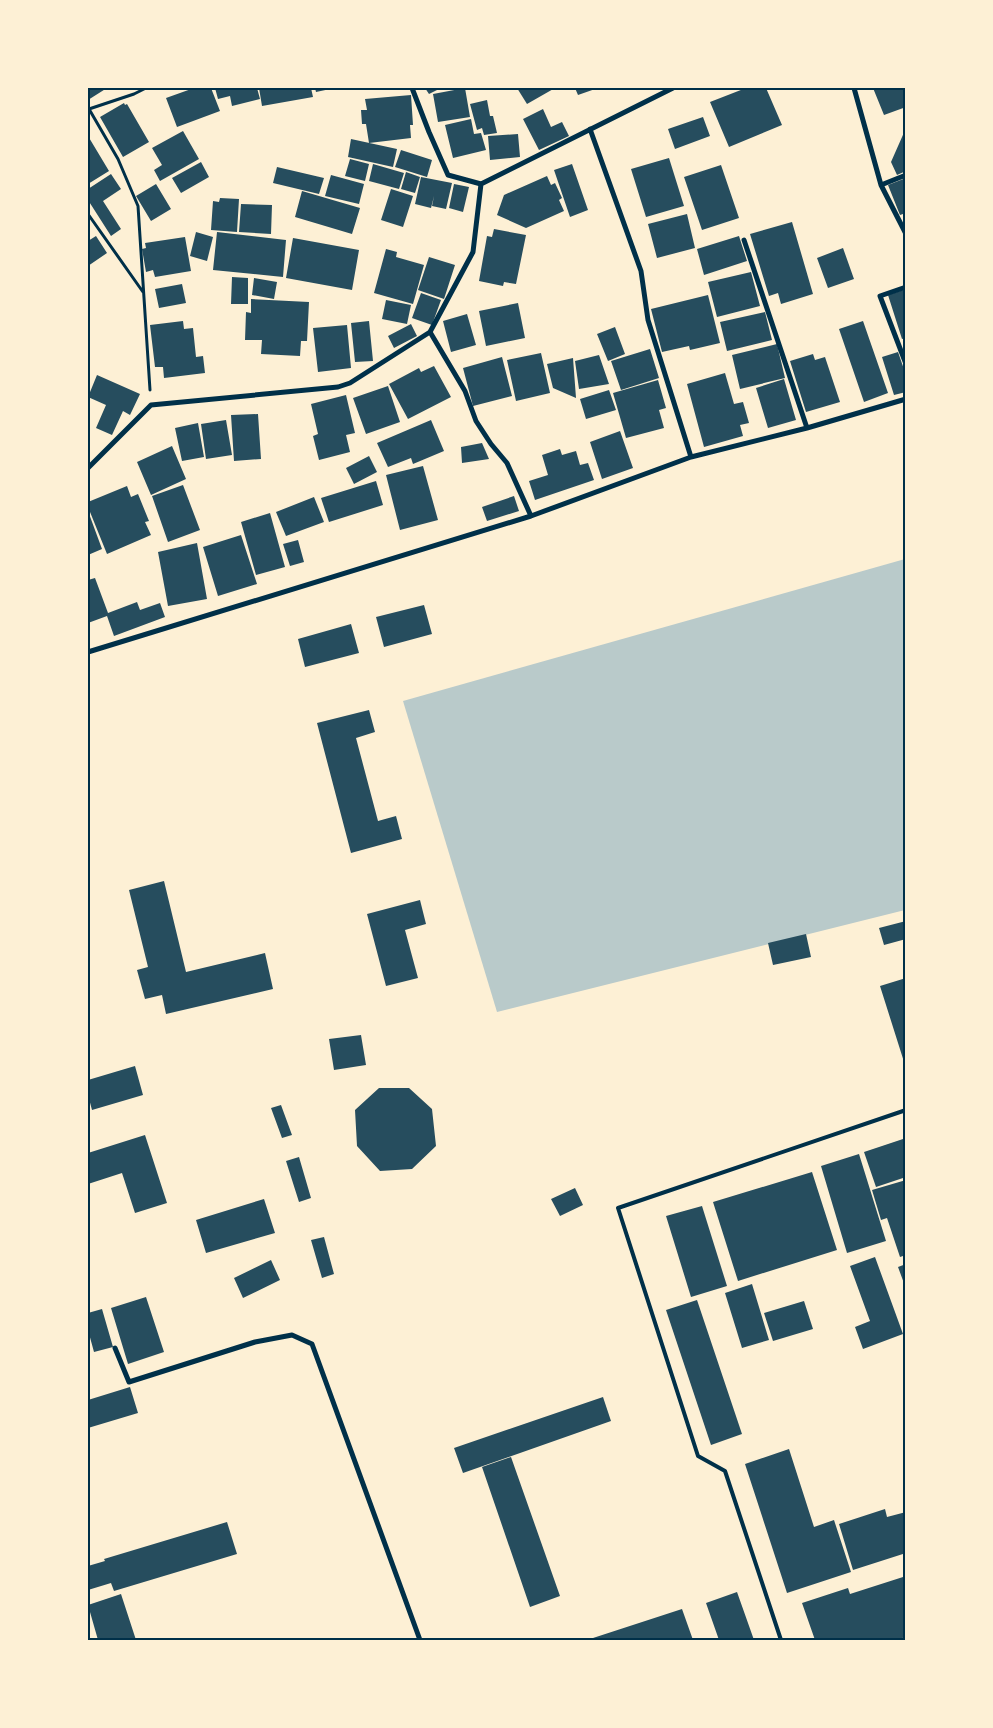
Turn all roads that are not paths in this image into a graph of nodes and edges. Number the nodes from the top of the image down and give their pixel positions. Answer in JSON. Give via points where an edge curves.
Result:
{"nodes":[{"id":1,"x":412,"y":88,"type":"edge"},
{"id":2,"x":673,"y":88,"type":"edge"},
{"id":3,"x":854,"y":88,"type":"edge"},
{"id":4,"x":590,"y":129,"type":"junction"},
{"id":5,"x":906,"y":175,"type":"edge"},
{"id":6,"x":481,"y":184,"type":"junction"},
{"id":7,"x":882,"y":185,"type":"junction"},
{"id":8,"x":906,"y":234,"type":"edge"},
{"id":9,"x":744,"y":240,"type":"dead end"},
{"id":10,"x":906,"y":287,"type":"edge"},
{"id":11,"x":430,"y":332,"type":"junction"},
{"id":12,"x":906,"y":364,"type":"edge"},
{"id":13,"x":906,"y":399,"type":"edge"},
{"id":14,"x":808,"y":428,"type":"junction"},
{"id":15,"x":691,"y":457,"type":"junction"},
{"id":16,"x":88,"y":468,"type":"edge"},
{"id":17,"x":531,"y":516,"type":"junction"},
{"id":18,"x":88,"y":652,"type":"edge"},
{"id":19,"x":906,"y":1110,"type":"edge"},
{"id":20,"x":115,"y":1348,"type":"dead end"},
{"id":21,"x":420,"y":1640,"type":"edge"},
{"id":22,"x":781,"y":1640,"type":"edge"}],
"edges":[{"from":1,"to":6,"type":"street","via":[[448,175]]},
{"from":2,"to":4,"type":"street"},
{"from":3,"to":7,"type":"street"},
{"from":4,"to":6,"type":"street"},
{"from":4,"to":15,"type":"street","via":[[640,271],[648,320]]},
{"from":5,"to":7,"type":"street"},
{"from":6,"to":11,"type":"street","via":[[472,252]]},
{"from":7,"to":8,"type":"street"},
{"from":9,"to":14,"type":"street"},
{"from":10,"to":12,"type":"street","via":[[880,296]]},
{"from":11,"to":16,"type":"street","via":[[350,383],[338,387],[151,405]]},
{"from":11,"to":17,"type":"street","via":[[465,391],[476,421],[507,463]]},
{"from":13,"to":14,"type":"street"},
{"from":14,"to":15,"type":"street"},
{"from":15,"to":17,"type":"street"},
{"from":17,"to":18,"type":"street"},
{"from":19,"to":22,"type":"lane","via":[[618,1208],[698,1456],[725,1471]]},
{"from":20,"to":21,"type":"street","via":[[129,1382],[255,1342],[292,1335],[312,1344]]}]}
